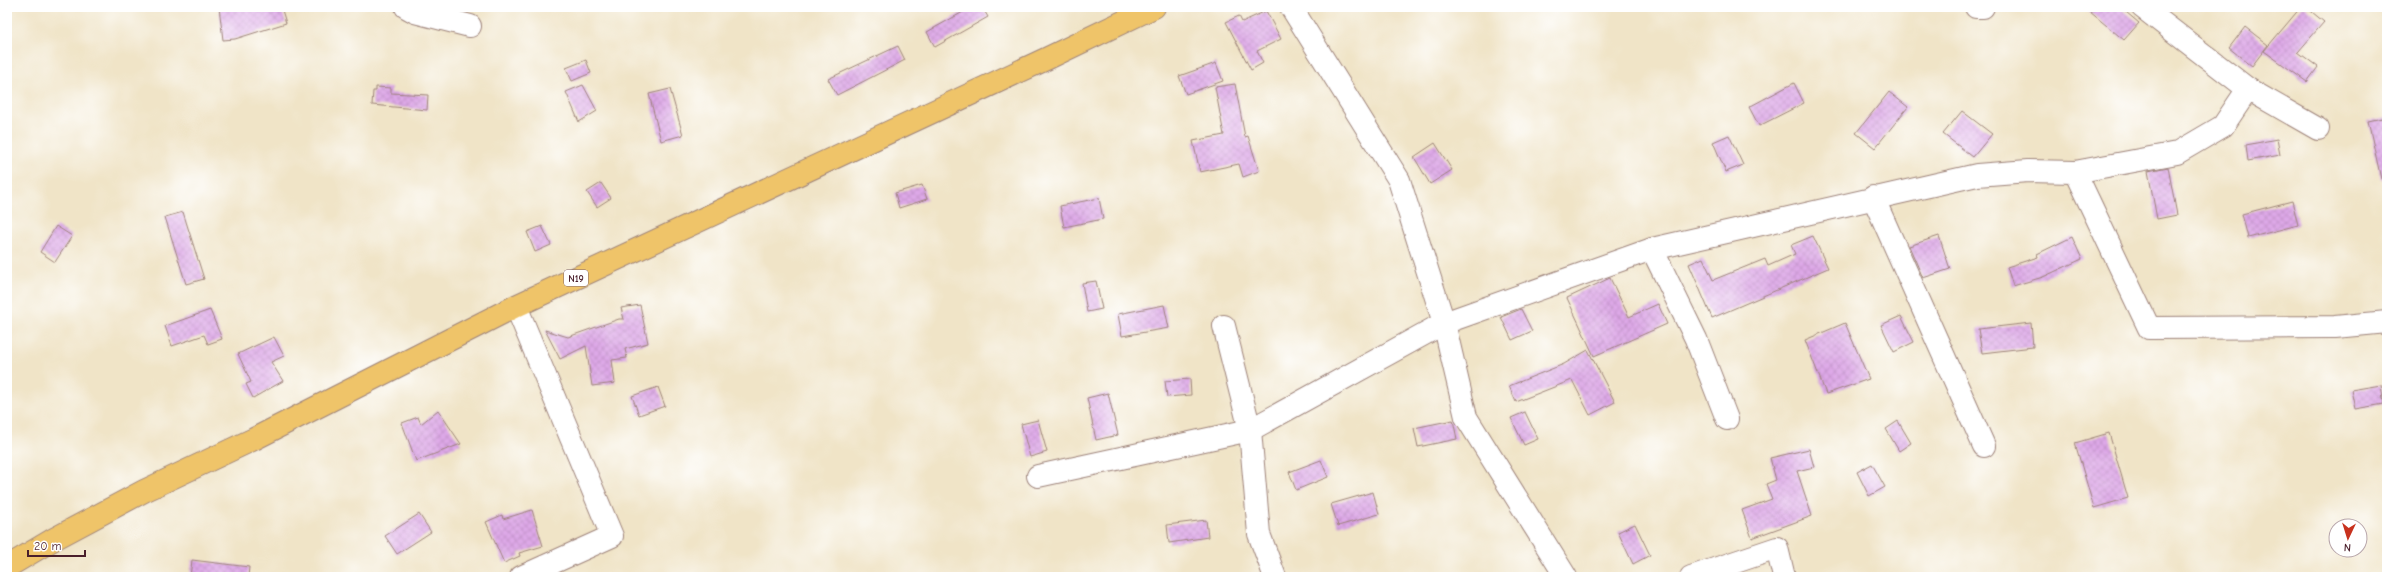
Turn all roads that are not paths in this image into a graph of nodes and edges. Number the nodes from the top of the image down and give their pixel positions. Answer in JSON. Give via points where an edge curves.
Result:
{"nodes":[{"id":1,"x":406,"y":7,"type":"edge"},
{"id":2,"x":1154,"y":7,"type":"edge"},
{"id":3,"x":1291,"y":7,"type":"edge"},
{"id":4,"x":1976,"y":7,"type":"edge"},
{"id":5,"x":1983,"y":7,"type":"edge"},
{"id":6,"x":2142,"y":7,"type":"edge"},
{"id":7,"x":470,"y":26,"type":"dead end"},
{"id":8,"x":2248,"y":89,"type":"junction"},
{"id":9,"x":2318,"y":129,"type":"dead end"},
{"id":10,"x":2075,"y":172,"type":"junction"},
{"id":11,"x":1873,"y":197,"type":"junction"},
{"id":12,"x":1652,"y":249,"type":"junction"},
{"id":13,"x":516,"y":306,"type":"junction"},
{"id":14,"x":2387,"y":322,"type":"edge"},
{"id":15,"x":1444,"y":323,"type":"junction"},
{"id":16,"x":1224,"y":326,"type":"dead end"},
{"id":17,"x":1727,"y":419,"type":"dead end"},
{"id":18,"x":1250,"y":430,"type":"junction"},
{"id":19,"x":1984,"y":446,"type":"dead end"},
{"id":20,"x":1038,"y":476,"type":"dead end"},
{"id":21,"x":7,"y":567,"type":"edge"},
{"id":22,"x":521,"y":577,"type":"edge"},
{"id":23,"x":1275,"y":577,"type":"edge"},
{"id":24,"x":1566,"y":577,"type":"edge"},
{"id":25,"x":1691,"y":577,"type":"edge"},
{"id":26,"x":1784,"y":577,"type":"edge"}],
"edges":[{"from":1,"to":7,"type":"street","via":[[415,12]]},
{"from":2,"to":13,"type":"main road","number":"N19","via":[[1046,60]]},
{"from":3,"to":15,"type":"street","via":[[1399,180]]},
{"from":4,"to":5,"type":"street"},
{"from":6,"to":8,"type":"street"},
{"from":8,"to":9,"type":"street"},
{"from":8,"to":10,"type":"street","via":[[2222,126],[2177,154]]},
{"from":10,"to":11,"type":"street","via":[[2028,171],[1977,175]]},
{"from":10,"to":14,"type":"street","via":[[2149,328],[2335,327]]},
{"from":11,"to":12,"type":"street"},
{"from":11,"to":19,"type":"street"},
{"from":12,"to":15,"type":"street"},
{"from":12,"to":17,"type":"street","via":[[1696,339]]},
{"from":13,"to":21,"type":"main road","number":"N19","via":[[254,439],[144,491]]},
{"from":13,"to":22,"type":"street","via":[[612,536]]},
{"from":15,"to":18,"type":"street"},
{"from":15,"to":24,"type":"street","via":[[1466,416]]},
{"from":16,"to":18,"type":"street"},
{"from":18,"to":20,"type":"street"},
{"from":18,"to":23,"type":"street","via":[[1259,534]]},
{"from":25,"to":26,"type":"street","via":[[1777,548]]}]}
